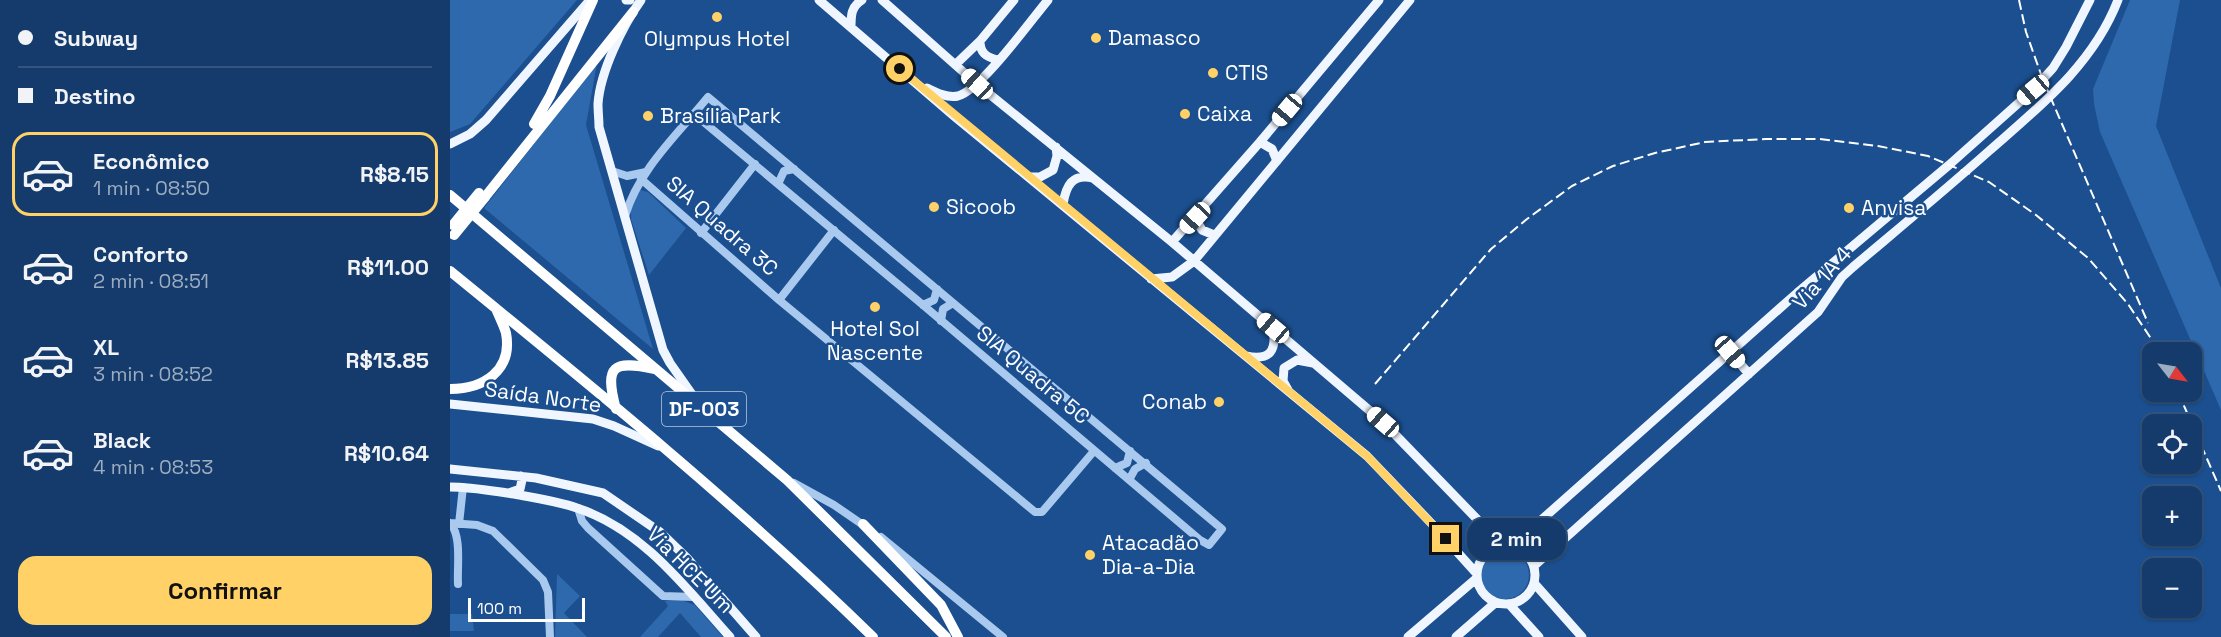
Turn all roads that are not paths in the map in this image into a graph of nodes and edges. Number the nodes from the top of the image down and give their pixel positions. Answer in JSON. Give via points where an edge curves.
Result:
{"nodes":[{"id":1,"x":592,"y":0,"type":"edge"},
{"id":2,"x":641,"y":0,"type":"edge"},
{"id":3,"x":819,"y":0,"type":"edge"},
{"id":4,"x":862,"y":0,"type":"edge"},
{"id":5,"x":882,"y":0,"type":"edge"},
{"id":6,"x":1014,"y":0,"type":"edge"},
{"id":7,"x":1048,"y":0,"type":"edge"},
{"id":8,"x":1378,"y":0,"type":"edge"},
{"id":9,"x":1410,"y":0,"type":"edge"},
{"id":10,"x":2090,"y":0,"type":"edge"},
{"id":11,"x":2118,"y":0,"type":"edge"},
{"id":12,"x":633,"y":12,"type":"junction"},
{"id":13,"x":851,"y":27,"type":"junction"},
{"id":14,"x":980,"y":41,"type":"junction"},
{"id":15,"x":998,"y":60,"type":"junction"},
{"id":16,"x":956,"y":64,"type":"junction"},
{"id":17,"x":914,"y":82,"type":"junction"},
{"id":18,"x":977,"y":84,"type":"junction"},
{"id":19,"x":694,"y":114,"type":"junction"},
{"id":20,"x":1260,"y":142,"type":"junction"},
{"id":21,"x":450,"y":144,"type":"edge"},
{"id":22,"x":1056,"y":147,"type":"junction"},
{"id":23,"x":1277,"y":161,"type":"junction"},
{"id":24,"x":755,"y":164,"type":"junction"},
{"id":25,"x":794,"y":169,"type":"junction"},
{"id":26,"x":612,"y":171,"type":"junction"},
{"id":27,"x":644,"y":176,"type":"junction"},
{"id":28,"x":1030,"y":177,"type":"junction"},
{"id":29,"x":1095,"y":178,"type":"junction"},
{"id":30,"x":778,"y":184,"type":"junction"},
{"id":31,"x":450,"y":195,"type":"edge"},
{"id":32,"x":482,"y":195,"type":"junction"},
{"id":33,"x":1063,"y":204,"type":"junction"},
{"id":34,"x":624,"y":217,"type":"junction"},
{"id":35,"x":1195,"y":218,"type":"junction"},
{"id":36,"x":450,"y":228,"type":"edge"},
{"id":37,"x":834,"y":230,"type":"junction"},
{"id":38,"x":701,"y":233,"type":"junction"},
{"id":39,"x":1214,"y":235,"type":"junction"},
{"id":40,"x":450,"y":240,"type":"edge"},
{"id":41,"x":1172,"y":242,"type":"junction"},
{"id":42,"x":1194,"y":261,"type":"junction"},
{"id":43,"x":450,"y":271,"type":"edge"},
{"id":44,"x":1150,"y":279,"type":"junction"},
{"id":45,"x":937,"y":289,"type":"junction"},
{"id":46,"x":779,"y":300,"type":"junction"},
{"id":47,"x":953,"y":303,"type":"junction"},
{"id":48,"x":923,"y":305,"type":"junction"},
{"id":49,"x":495,"y":308,"type":"junction"},
{"id":50,"x":941,"y":321,"type":"junction"},
{"id":51,"x":1273,"y":328,"type":"junction"},
{"id":52,"x":1730,"y":352,"type":"junction"},
{"id":53,"x":1246,"y":356,"type":"junction"},
{"id":54,"x":1316,"y":363,"type":"junction"},
{"id":55,"x":658,"y":370,"type":"junction"},
{"id":56,"x":1749,"y":374,"type":"junction"},
{"id":57,"x":450,"y":389,"type":"edge"},
{"id":58,"x":1290,"y":393,"type":"junction"},
{"id":59,"x":450,"y":404,"type":"edge"},
{"id":60,"x":701,"y":407,"type":"junction"},
{"id":61,"x":616,"y":409,"type":"junction"},
{"id":62,"x":662,"y":447,"type":"junction"},
{"id":63,"x":1094,"y":451,"type":"junction"},
{"id":64,"x":1130,"y":451,"type":"junction"},
{"id":65,"x":1146,"y":463,"type":"junction"},
{"id":66,"x":1114,"y":468,"type":"junction"},
{"id":67,"x":450,"y":469,"type":"edge"},
{"id":68,"x":520,"y":476,"type":"junction"},
{"id":69,"x":536,"y":478,"type":"junction"},
{"id":70,"x":787,"y":480,"type":"junction"},
{"id":71,"x":1129,"y":480,"type":"junction"},
{"id":72,"x":450,"y":487,"type":"edge"},
{"id":73,"x":463,"y":487,"type":"junction"},
{"id":74,"x":506,"y":493,"type":"junction"},
{"id":75,"x":535,"y":498,"type":"junction"},
{"id":76,"x":578,"y":508,"type":"junction"},
{"id":77,"x":459,"y":524,"type":"junction"},
{"id":78,"x":863,"y":524,"type":"junction"},
{"id":79,"x":1508,"y":546,"type":"junction"},
{"id":80,"x":1534,"y":566,"type":"junction"},
{"id":81,"x":1477,"y":576,"type":"junction"},
{"id":82,"x":1534,"y":583,"type":"junction"},
{"id":83,"x":458,"y":584,"type":"dead end"},
{"id":84,"x":694,"y":597,"type":"junction"},
{"id":85,"x":1496,"y":603,"type":"junction"},
{"id":86,"x":1509,"y":604,"type":"junction"},
{"id":87,"x":549,"y":637,"type":"edge"},
{"id":88,"x":730,"y":637,"type":"edge"},
{"id":89,"x":756,"y":637,"type":"edge"},
{"id":90,"x":873,"y":637,"type":"edge"},
{"id":91,"x":946,"y":637,"type":"edge"},
{"id":92,"x":958,"y":637,"type":"edge"},
{"id":93,"x":1003,"y":637,"type":"edge"},
{"id":94,"x":1410,"y":637,"type":"edge"},
{"id":95,"x":1456,"y":637,"type":"edge"},
{"id":96,"x":1539,"y":637,"type":"edge"},
{"id":97,"x":1582,"y":637,"type":"edge"}],
"edges":[{"from":1,"to":21,"type":"main road","via":[[486,120]]},
{"from":1,"to":32,"type":"highway","via":[[542,112]]},
{"from":2,"to":12,"type":"main road"},
{"from":3,"to":13,"type":"main road"},
{"from":4,"to":13,"type":"main road","via":[[851,14]]},
{"from":5,"to":16,"type":"main road"},
{"from":6,"to":14,"type":"main road"},
{"from":7,"to":15,"type":"main road"},
{"from":8,"to":20,"type":"main road"},
{"from":9,"to":23,"type":"main road"},
{"from":10,"to":52,"type":"main road","name":"Via 1A 4","via":[[2053,68],[2033,90]]},
{"from":11,"to":56,"type":"main road","name":"Via 1A 4","via":[[2095,44],[2058,91],[1842,277],[1818,312]]},
{"from":12,"to":26,"type":"main road","via":[[602,82],[598,104],[599,127]]},
{"from":12,"to":32,"type":"highway"},
{"from":13,"to":17,"type":"main road"},
{"from":14,"to":15,"type":"main road","via":[[984,55]]},
{"from":14,"to":16,"type":"main road"},
{"from":15,"to":18,"type":"main road"},
{"from":16,"to":18,"type":"main road"},
{"from":17,"to":18,"type":"main road","via":[[950,97]]},
{"from":17,"to":28,"type":"main road"},
{"from":18,"to":22,"type":"main road"},
{"from":19,"to":24,"type":"street"},
{"from":19,"to":25,"type":"street","via":[[708,97]]},
{"from":19,"to":27,"type":"street"},
{"from":20,"to":23,"type":"main road","via":[[1272,149]]},
{"from":20,"to":35,"type":"main road"},
{"from":22,"to":28,"type":"main road","via":[[1058,156],[1053,170]]},
{"from":22,"to":29,"type":"main road"},
{"from":23,"to":39,"type":"main road"},
{"from":24,"to":30,"type":"street"},
{"from":24,"to":38,"type":"street"},
{"from":25,"to":30,"type":"street","via":[[784,171]]},
{"from":25,"to":45,"type":"street"},
{"from":26,"to":27,"type":"street"},
{"from":26,"to":34,"type":"main road"},
{"from":27,"to":34,"type":"street"},
{"from":27,"to":38,"type":"street","name":"SIA Quadra 3C"},
{"from":28,"to":33,"type":"main road"},
{"from":29,"to":33,"type":"main road","via":[[1073,180]]},
{"from":29,"to":41,"type":"main road"},
{"from":30,"to":37,"type":"street"},
{"from":31,"to":55,"type":"highway","number":"DF-003"},
{"from":32,"to":36,"type":"highway","bridge":true},
{"from":32,"to":40,"type":"highway","bridge":true},
{"from":33,"to":44,"type":"main road"},
{"from":34,"to":60,"type":"main road","via":[[663,350]]},
{"from":35,"to":39,"type":"main road","via":[[1202,230]]},
{"from":35,"to":41,"type":"main road"},
{"from":37,"to":46,"type":"street"},
{"from":37,"to":48,"type":"street","name":"SIA Quadra 5C"},
{"from":38,"to":46,"type":"street","name":"SIA Quadra 3C"},
{"from":39,"to":42,"type":"main road"},
{"from":41,"to":42,"type":"main road"},
{"from":42,"to":44,"type":"main road","via":[[1172,277]]},
{"from":42,"to":51,"type":"main road"},
{"from":43,"to":49,"type":"highway","number":"DF-003"},
{"from":44,"to":53,"type":"main road"},
{"from":45,"to":47,"type":"street"},
{"from":45,"to":48,"type":"street","via":[[934,300]]},
{"from":46,"to":63,"type":"street","via":[[1040,513]]},
{"from":47,"to":50,"type":"street","via":[[943,309]]},
{"from":47,"to":64,"type":"street"},
{"from":48,"to":50,"type":"street","name":"SIA Quadra 5C"},
{"from":49,"to":57,"type":"highway","via":[[506,336],[498,369],[482,384]]},
{"from":49,"to":61,"type":"highway","number":"DF-003"},
{"from":50,"to":63,"type":"street","name":"SIA Quadra 5C"},
{"from":51,"to":53,"type":"main road","via":[[1272,351],[1262,358]]},
{"from":51,"to":54,"type":"main road"},
{"from":52,"to":56,"type":"main road"},
{"from":52,"to":79,"type":"main road","name":"Via 1A 4"},
{"from":53,"to":58,"type":"main road"},
{"from":54,"to":58,"type":"main road","via":[[1297,360],[1284,368],[1283,381]]},
{"from":54,"to":79,"type":"main road","via":[[1383,422]]},
{"from":55,"to":60,"type":"highway","number":"DF-003"},
{"from":55,"to":61,"type":"highway","via":[[634,364],[615,369],[610,387]]},
{"from":56,"to":80,"type":"main road","name":"Via 1A 4"},
{"from":58,"to":81,"type":"main road","via":[[1367,456]]},
{"from":59,"to":62,"type":"main road","name":"Saída Norte","via":[[593,419]]},
{"from":60,"to":70,"type":"highway","number":"DF-003"},
{"from":61,"to":62,"type":"highway","number":"DF-003"},
{"from":62,"to":90,"type":"highway","number":"DF-003","via":[[801,566]]},
{"from":63,"to":66,"type":"street","name":"SIA Quadra 5C"},
{"from":64,"to":65,"type":"street"},
{"from":64,"to":66,"type":"street","via":[[1127,463]]},
{"from":65,"to":71,"type":"street","via":[[1135,469]]},
{"from":65,"to":71,"type":"street","name":"SIA Quadra 5C","via":[[1222,529],[1209,545]]},
{"from":66,"to":71,"type":"street","name":"SIA Quadra 5C"},
{"from":67,"to":68,"type":"main road"},
{"from":68,"to":69,"type":"main road"},
{"from":68,"to":74,"type":"main road","via":[[520,489]]},
{"from":69,"to":75,"type":"main road"},
{"from":69,"to":89,"type":"main road","via":[[603,492],[628,508],[687,558]]},
{"from":70,"to":78,"type":"street"},
{"from":70,"to":91,"type":"highway","number":"DF-003"},
{"from":72,"to":73,"type":"main road","name":"Via HCE Um"},
{"from":73,"to":74,"type":"main road","name":"Via HCE Um"},
{"from":73,"to":77,"type":"street"},
{"from":74,"to":75,"type":"main road","name":"Via HCE Um"},
{"from":75,"to":76,"type":"main road","name":"Via HCE Um"},
{"from":76,"to":84,"type":"main road","name":"Via HCE Um","via":[[640,543]]},
{"from":76,"to":84,"type":"street","via":[[588,528],[663,596]]},
{"from":77,"to":83,"type":"street","via":[[450,523],[455,528]]},
{"from":77,"to":87,"type":"street","via":[[493,531],[543,580],[548,592]]},
{"from":78,"to":92,"type":"highway","via":[[941,605]]},
{"from":78,"to":93,"type":"street"},
{"from":79,"to":80,"type":"main road","via":[[1522,550]]},
{"from":79,"to":81,"type":"main road","via":[[1485,555]]},
{"from":80,"to":82,"type":"main road"},
{"from":81,"to":85,"type":"main road","via":[[1483,593]]},
{"from":81,"to":94,"type":"main road"},
{"from":82,"to":86,"type":"main road","via":[[1525,598]]},
{"from":82,"to":97,"type":"main road"},
{"from":84,"to":88,"type":"main road","name":"Via HCE Um"},
{"from":85,"to":86,"type":"main road"},
{"from":85,"to":95,"type":"main road"},
{"from":86,"to":96,"type":"main road"}]}
